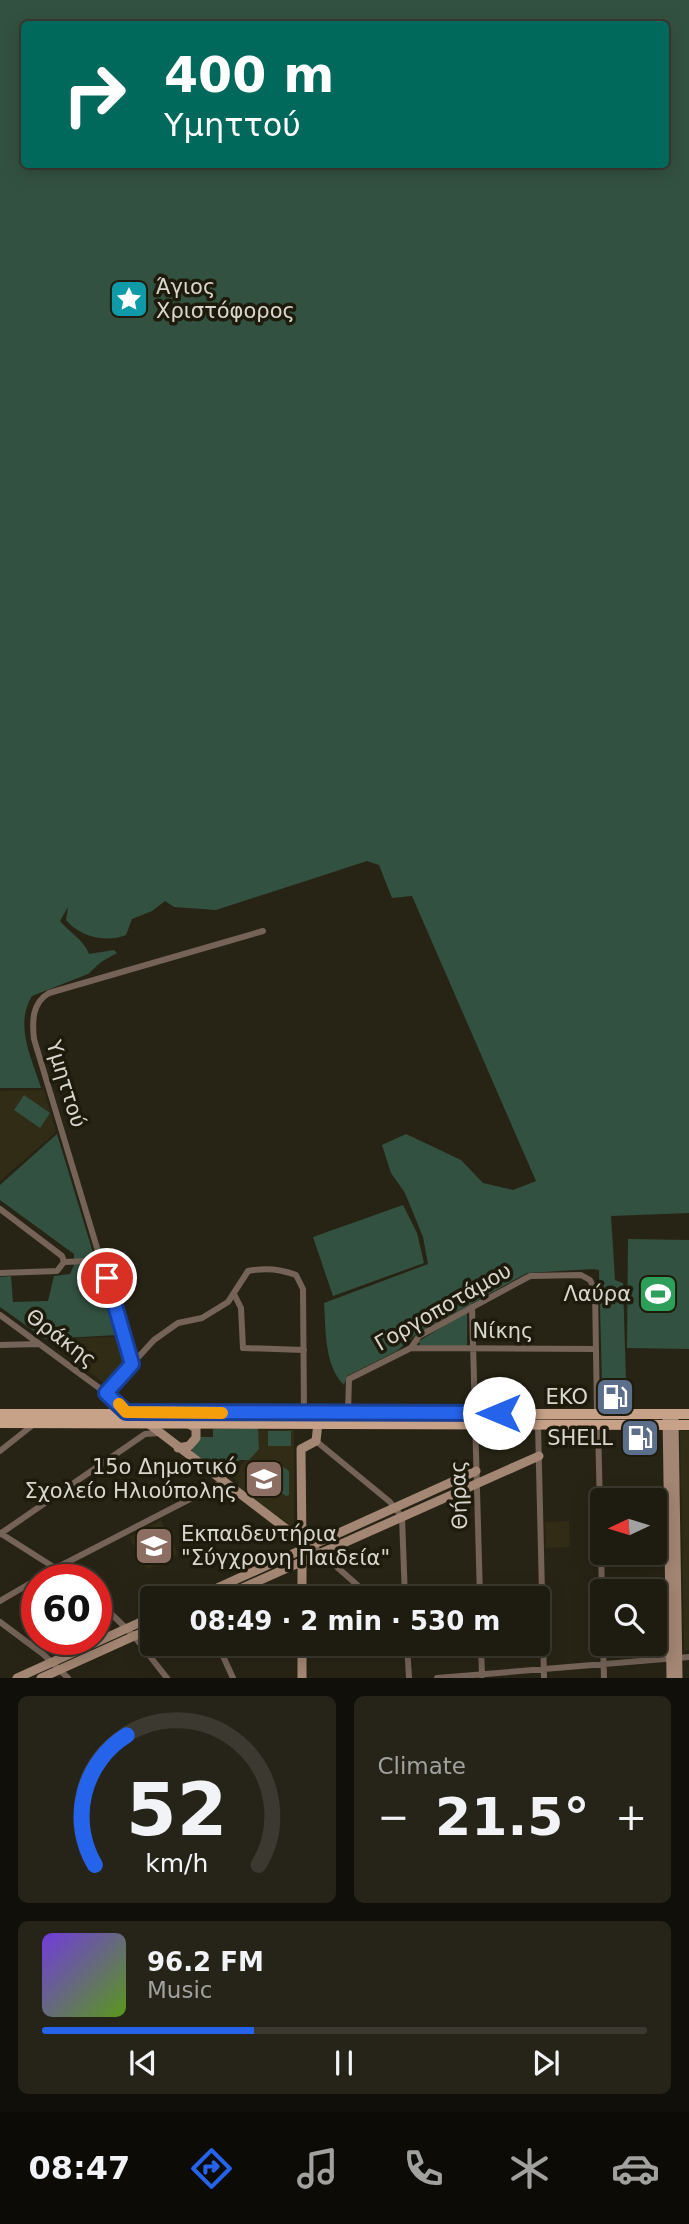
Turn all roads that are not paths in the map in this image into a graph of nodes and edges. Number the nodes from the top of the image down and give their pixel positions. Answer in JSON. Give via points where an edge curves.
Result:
{"nodes":[{"id":1,"x":263,"y":931,"type":"dead end"},
{"id":2,"x":0,"y":1209,"type":"edge"},
{"id":3,"x":100,"y":1256,"type":"junction"},
{"id":4,"x":64,"y":1262,"type":"junction"},
{"id":5,"x":0,"y":1273,"type":"edge"},
{"id":6,"x":234,"y":1294,"type":"junction"},
{"id":7,"x":472,"y":1307,"type":"junction"},
{"id":8,"x":0,"y":1315,"type":"edge"},
{"id":9,"x":38,"y":1344,"type":"junction"},
{"id":10,"x":0,"y":1345,"type":"edge"},
{"id":11,"x":411,"y":1348,"type":"junction"},
{"id":12,"x":473,"y":1349,"type":"junction"},
{"id":13,"x":595,"y":1349,"type":"junction"},
{"id":14,"x":304,"y":1350,"type":"junction"},
{"id":15,"x":132,"y":1364,"type":"junction"},
{"id":16,"x":106,"y":1393,"type":"junction"},
{"id":17,"x":126,"y":1412,"type":"junction"},
{"id":18,"x":158,"y":1412,"type":"junction"},
{"id":19,"x":0,"y":1413,"type":"edge"},
{"id":20,"x":303,"y":1413,"type":"junction"},
{"id":21,"x":348,"y":1413,"type":"junction"},
{"id":22,"x":597,"y":1413,"type":"junction"},
{"id":23,"x":689,"y":1414,"type":"edge"},
{"id":24,"x":475,"y":1419,"type":"junction"},
{"id":25,"x":670,"y":1419,"type":"junction"},
{"id":26,"x":148,"y":1422,"type":"junction"},
{"id":27,"x":0,"y":1423,"type":"edge"},
{"id":28,"x":35,"y":1423,"type":"junction"},
{"id":29,"x":187,"y":1423,"type":"junction"},
{"id":30,"x":318,"y":1423,"type":"junction"},
{"id":31,"x":538,"y":1425,"type":"junction"},
{"id":32,"x":598,"y":1425,"type":"junction"},
{"id":33,"x":689,"y":1425,"type":"edge"},
{"id":34,"x":160,"y":1433,"type":"junction"},
{"id":35,"x":145,"y":1434,"type":"junction"},
{"id":36,"x":316,"y":1441,"type":"junction"},
{"id":37,"x":178,"y":1448,"type":"junction"},
{"id":38,"x":0,"y":1451,"type":"edge"},
{"id":39,"x":539,"y":1456,"type":"junction"},
{"id":40,"x":476,"y":1471,"type":"junction"},
{"id":41,"x":225,"y":1480,"type":"junction"},
{"id":42,"x":477,"y":1483,"type":"junction"},
{"id":43,"x":395,"y":1507,"type":"junction"},
{"id":44,"x":402,"y":1517,"type":"junction"},
{"id":45,"x":0,"y":1533,"type":"edge"},
{"id":46,"x":302,"y":1545,"type":"junction"},
{"id":47,"x":312,"y":1545,"type":"junction"},
{"id":48,"x":320,"y":1553,"type":"junction"},
{"id":49,"x":302,"y":1562,"type":"junction"},
{"id":50,"x":53,"y":1564,"type":"edge"},
{"id":51,"x":64,"y":1564,"type":"edge"},
{"id":52,"x":602,"y":1579,"type":"edge"},
{"id":53,"x":219,"y":1586,"type":"edge"},
{"id":54,"x":247,"y":1586,"type":"edge"},
{"id":55,"x":302,"y":1586,"type":"edge"},
{"id":56,"x":358,"y":1586,"type":"edge"},
{"id":57,"x":405,"y":1586,"type":"edge"},
{"id":58,"x":480,"y":1586,"type":"edge"},
{"id":59,"x":21,"y":1589,"type":"edge"},
{"id":60,"x":0,"y":1601,"type":"edge"},
{"id":61,"x":112,"y":1615,"type":"edge"},
{"id":62,"x":0,"y":1622,"type":"edge"},
{"id":63,"x":140,"y":1623,"type":"edge"},
{"id":64,"x":126,"y":1629,"type":"junction"},
{"id":65,"x":140,"y":1633,"type":"edge"},
{"id":66,"x":134,"y":1636,"type":"junction"},
{"id":67,"x":223,"y":1656,"type":"edge"},
{"id":68,"x":302,"y":1656,"type":"edge"},
{"id":69,"x":408,"y":1656,"type":"edge"},
{"id":70,"x":481,"y":1656,"type":"edge"},
{"id":71,"x":603,"y":1656,"type":"edge"},
{"id":72,"x":674,"y":1657,"type":"junction"},
{"id":73,"x":689,"y":1657,"type":"edge"},
{"id":74,"x":52,"y":1662,"type":"junction"},
{"id":75,"x":603,"y":1663,"type":"junction"},
{"id":76,"x":543,"y":1668,"type":"junction"},
{"id":77,"x":60,"y":1669,"type":"junction"},
{"id":78,"x":482,"y":1676,"type":"edge"},
{"id":79,"x":17,"y":1678,"type":"edge"},
{"id":80,"x":41,"y":1678,"type":"edge"},
{"id":81,"x":68,"y":1678,"type":"edge"},
{"id":82,"x":167,"y":1678,"type":"edge"},
{"id":83,"x":233,"y":1678,"type":"edge"},
{"id":84,"x":302,"y":1678,"type":"edge"},
{"id":85,"x":409,"y":1678,"type":"edge"},
{"id":86,"x":437,"y":1678,"type":"edge"},
{"id":87,"x":544,"y":1678,"type":"edge"},
{"id":88,"x":604,"y":1678,"type":"edge"},
{"id":89,"x":671,"y":1678,"type":"edge"},
{"id":90,"x":678,"y":1678,"type":"edge"}],
"edges":[{"from":1,"to":3,"type":"street","name":"Υμηττού","via":[[49,993],[38,1002],[34,1039]]},
{"from":2,"to":4,"type":"street"},
{"from":3,"to":4,"type":"street"},
{"from":3,"to":15,"type":"street","name":"Υμηττού"},
{"from":4,"to":5,"type":"street","via":[[57,1271]]},
{"from":6,"to":14,"type":"street","via":[[241,1308],[243,1348]]},
{"from":6,"to":14,"type":"street","via":[[248,1271],[296,1275],[303,1289]]},
{"from":6,"to":15,"type":"street","via":[[211,1314],[178,1323]]},
{"from":7,"to":11,"type":"street","name":"Γοργοποτάμου","via":[[419,1336]]},
{"from":7,"to":12,"type":"street","name":"Θήρας"},
{"from":7,"to":13,"type":"street","name":"Γοργοποτάμου","via":[[530,1276],[581,1275],[595,1290]]},
{"from":8,"to":9,"type":"street","name":"Θράκης"},
{"from":9,"to":10,"type":"street"},
{"from":9,"to":16,"type":"street","name":"Θράκης"},
{"from":11,"to":12,"type":"street","name":"Νίκης"},
{"from":11,"to":21,"type":"street","name":"Γοργοποτάμου","via":[[349,1380]]},
{"from":12,"to":13,"type":"street","name":"Νίκης"},
{"from":12,"to":24,"type":"street","name":"Θήρας"},
{"from":13,"to":22,"type":"street"},
{"from":14,"to":20,"type":"street"},
{"from":15,"to":16,"type":"street"},
{"from":16,"to":17,"type":"street","name":"Θράκης"},
{"from":17,"to":18,"type":"main road"},
{"from":17,"to":19,"type":"main road"},
{"from":17,"to":26,"type":"street","name":"Θράκης"},
{"from":18,"to":20,"type":"main road"},
{"from":18,"to":26,"type":"street"},
{"from":20,"to":21,"type":"main road"},
{"from":21,"to":24,"type":"main road"},
{"from":22,"to":24,"type":"main road"},
{"from":22,"to":25,"type":"main road"},
{"from":23,"to":25,"type":"main road"},
{"from":24,"to":30,"type":"main road"},
{"from":24,"to":31,"type":"main road"},
{"from":24,"to":40,"type":"street","name":"Θήρας"},
{"from":25,"to":32,"type":"main road"},
{"from":25,"to":33,"type":"main road"},
{"from":25,"to":72,"type":"street"},
{"from":26,"to":28,"type":"main road"},
{"from":26,"to":29,"type":"main road"},
{"from":26,"to":34,"type":"street","name":"Θράκης"},
{"from":26,"to":35,"type":"street"},
{"from":27,"to":28,"type":"main road"},
{"from":28,"to":38,"type":"street"},
{"from":29,"to":30,"type":"main road"},
{"from":29,"to":37,"type":"street","via":[[196,1428],[196,1438],[189,1446]]},
{"from":30,"to":36,"type":"street"},
{"from":31,"to":32,"type":"main road"},
{"from":31,"to":39,"type":"street"},
{"from":32,"to":52,"type":"street"},
{"from":34,"to":35,"type":"street"},
{"from":34,"to":37,"type":"street","name":"Θράκης"},
{"from":35,"to":45,"type":"street"},
{"from":36,"to":43,"type":"street"},
{"from":36,"to":46,"type":"street","via":[[302,1449]]},
{"from":37,"to":41,"type":"street","name":"Θράκης"},
{"from":39,"to":42,"type":"street"},
{"from":39,"to":76,"type":"street"},
{"from":40,"to":42,"type":"street","name":"Θήρας"},
{"from":40,"to":43,"type":"street"},
{"from":41,"to":46,"type":"street","name":"Θράκης"},
{"from":41,"to":51,"type":"street"},
{"from":42,"to":44,"type":"street"},
{"from":42,"to":58,"type":"street","name":"Θήρας"},
{"from":43,"to":44,"type":"street"},
{"from":43,"to":47,"type":"street"},
{"from":44,"to":48,"type":"street"},
{"from":44,"to":57,"type":"street"},
{"from":45,"to":50,"type":"street"},
{"from":46,"to":47,"type":"street"},
{"from":46,"to":49,"type":"street"},
{"from":46,"to":53,"type":"street"},
{"from":47,"to":48,"type":"street"},
{"from":48,"to":49,"type":"street"},
{"from":48,"to":56,"type":"street"},
{"from":49,"to":54,"type":"street"},
{"from":49,"to":55,"type":"street"},
{"from":59,"to":60,"type":"street"},
{"from":61,"to":64,"type":"street"},
{"from":62,"to":74,"type":"street"},
{"from":63,"to":64,"type":"street"},
{"from":64,"to":66,"type":"street"},
{"from":64,"to":74,"type":"street"},
{"from":65,"to":66,"type":"street"},
{"from":66,"to":77,"type":"street"},
{"from":66,"to":82,"type":"street"},
{"from":67,"to":83,"type":"street"},
{"from":68,"to":84,"type":"street"},
{"from":69,"to":85,"type":"street"},
{"from":70,"to":78,"type":"street"},
{"from":71,"to":75,"type":"street"},
{"from":72,"to":73,"type":"street"},
{"from":72,"to":75,"type":"street"},
{"from":72,"to":89,"type":"street"},
{"from":72,"to":90,"type":"street"},
{"from":74,"to":77,"type":"street"},
{"from":74,"to":79,"type":"street"},
{"from":75,"to":76,"type":"street"},
{"from":75,"to":88,"type":"street"},
{"from":76,"to":78,"type":"street"},
{"from":76,"to":87,"type":"street"},
{"from":77,"to":80,"type":"street"},
{"from":77,"to":81,"type":"street"},
{"from":78,"to":86,"type":"street"}]}
